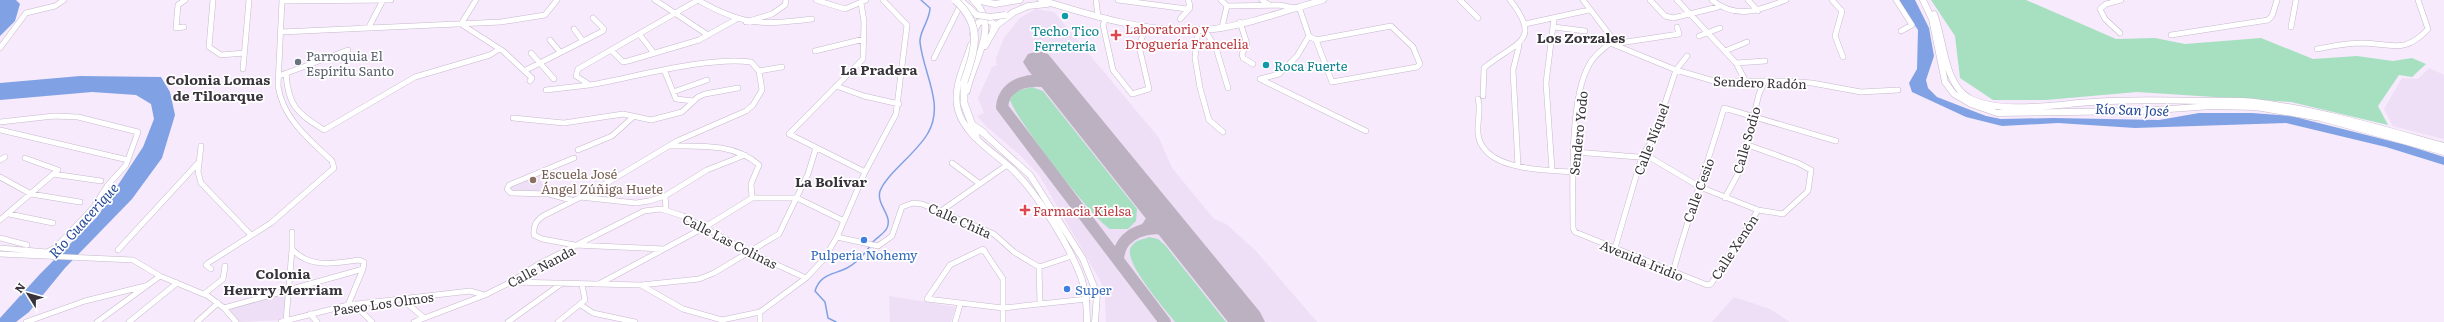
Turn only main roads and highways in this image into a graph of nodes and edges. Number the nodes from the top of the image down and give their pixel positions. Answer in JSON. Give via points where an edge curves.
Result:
{"nodes":[{"id":1,"x":952,"y":0,"type":"edge"},
{"id":2,"x":955,"y":0,"type":"edge"},
{"id":3,"x":960,"y":0,"type":"edge"},
{"id":4,"x":973,"y":0,"type":"edge"},
{"id":5,"x":976,"y":0,"type":"edge"},
{"id":6,"x":1020,"y":0,"type":"edge"},
{"id":7,"x":1041,"y":0,"type":"edge"},
{"id":8,"x":1321,"y":0,"type":"edge"},
{"id":9,"x":1923,"y":0,"type":"edge"},
{"id":10,"x":1928,"y":0,"type":"edge"},
{"id":11,"x":1060,"y":7,"type":"junction"},
{"id":12,"x":1014,"y":12,"type":"junction"},
{"id":13,"x":993,"y":30,"type":"junction"},
{"id":14,"x":972,"y":35,"type":"junction"},
{"id":15,"x":971,"y":72,"type":"junction"},
{"id":16,"x":2132,"y":99,"type":"junction"},
{"id":17,"x":2122,"y":100,"type":"junction"},
{"id":18,"x":2130,"y":111,"type":"junction"},
{"id":19,"x":2141,"y":111,"type":"junction"},
{"id":20,"x":969,"y":122,"type":"junction"},
{"id":21,"x":984,"y":134,"type":"junction"},
{"id":22,"x":976,"y":136,"type":"junction"},
{"id":23,"x":2444,"y":146,"type":"edge"},
{"id":24,"x":2444,"y":152,"type":"edge"},
{"id":25,"x":1087,"y":322,"type":"edge"},
{"id":26,"x":1095,"y":322,"type":"edge"}],
"edges":[{"from":1,"to":14,"type":"main road","via":[[970,26]]},
{"from":2,"to":20,"type":"highway","bridge":true,"via":[[971,18],[977,36],[964,82],[963,103]]},
{"from":3,"to":12,"type":"main road","bridge":true,"via":[[977,15],[990,17]]},
{"from":4,"to":15,"type":"main road","via":[[984,10],[987,23]]},
{"from":5,"to":6,"type":"main road","via":[[995,4]]},
{"from":7,"to":11,"type":"main road"},
{"from":8,"to":11,"type":"main road","via":[[1222,27],[1201,30],[1146,26]]},
{"from":9,"to":18,"type":"main road","via":[[1936,31],[1943,80],[1951,92],[1964,101],[1980,109],[1997,113]]},
{"from":10,"to":17,"type":"main road","via":[[1941,32],[1951,80],[1968,97],[1996,106],[2085,104]]},
{"from":11,"to":12,"type":"main road","via":[[1034,4]]},
{"from":12,"to":13,"type":"main road"},
{"from":13,"to":14,"type":"main road","via":[[994,24],[984,20],[978,23]]},
{"from":13,"to":15,"type":"main road"},
{"from":14,"to":22,"type":"main road","via":[[956,96],[958,110],[966,126]]},
{"from":15,"to":21,"type":"main road","via":[[966,102],[968,113]]},
{"from":16,"to":17,"type":"main road"},
{"from":16,"to":19,"type":"main road","via":[[2134,106]]},
{"from":16,"to":23,"type":"main road","via":[[2254,102],[2284,106]]},
{"from":17,"to":18,"type":"main road","via":[[2129,104]]},
{"from":18,"to":19,"type":"main road"},
{"from":19,"to":24,"type":"main road","via":[[2212,106],[2284,110]]},
{"from":20,"to":21,"type":"highway"},
{"from":20,"to":22,"type":"highway"},
{"from":21,"to":26,"type":"main road","via":[[1030,175],[1083,259],[1097,294]]},
{"from":22,"to":25,"type":"main road","via":[[1022,179],[1072,256],[1087,299]]}]}
